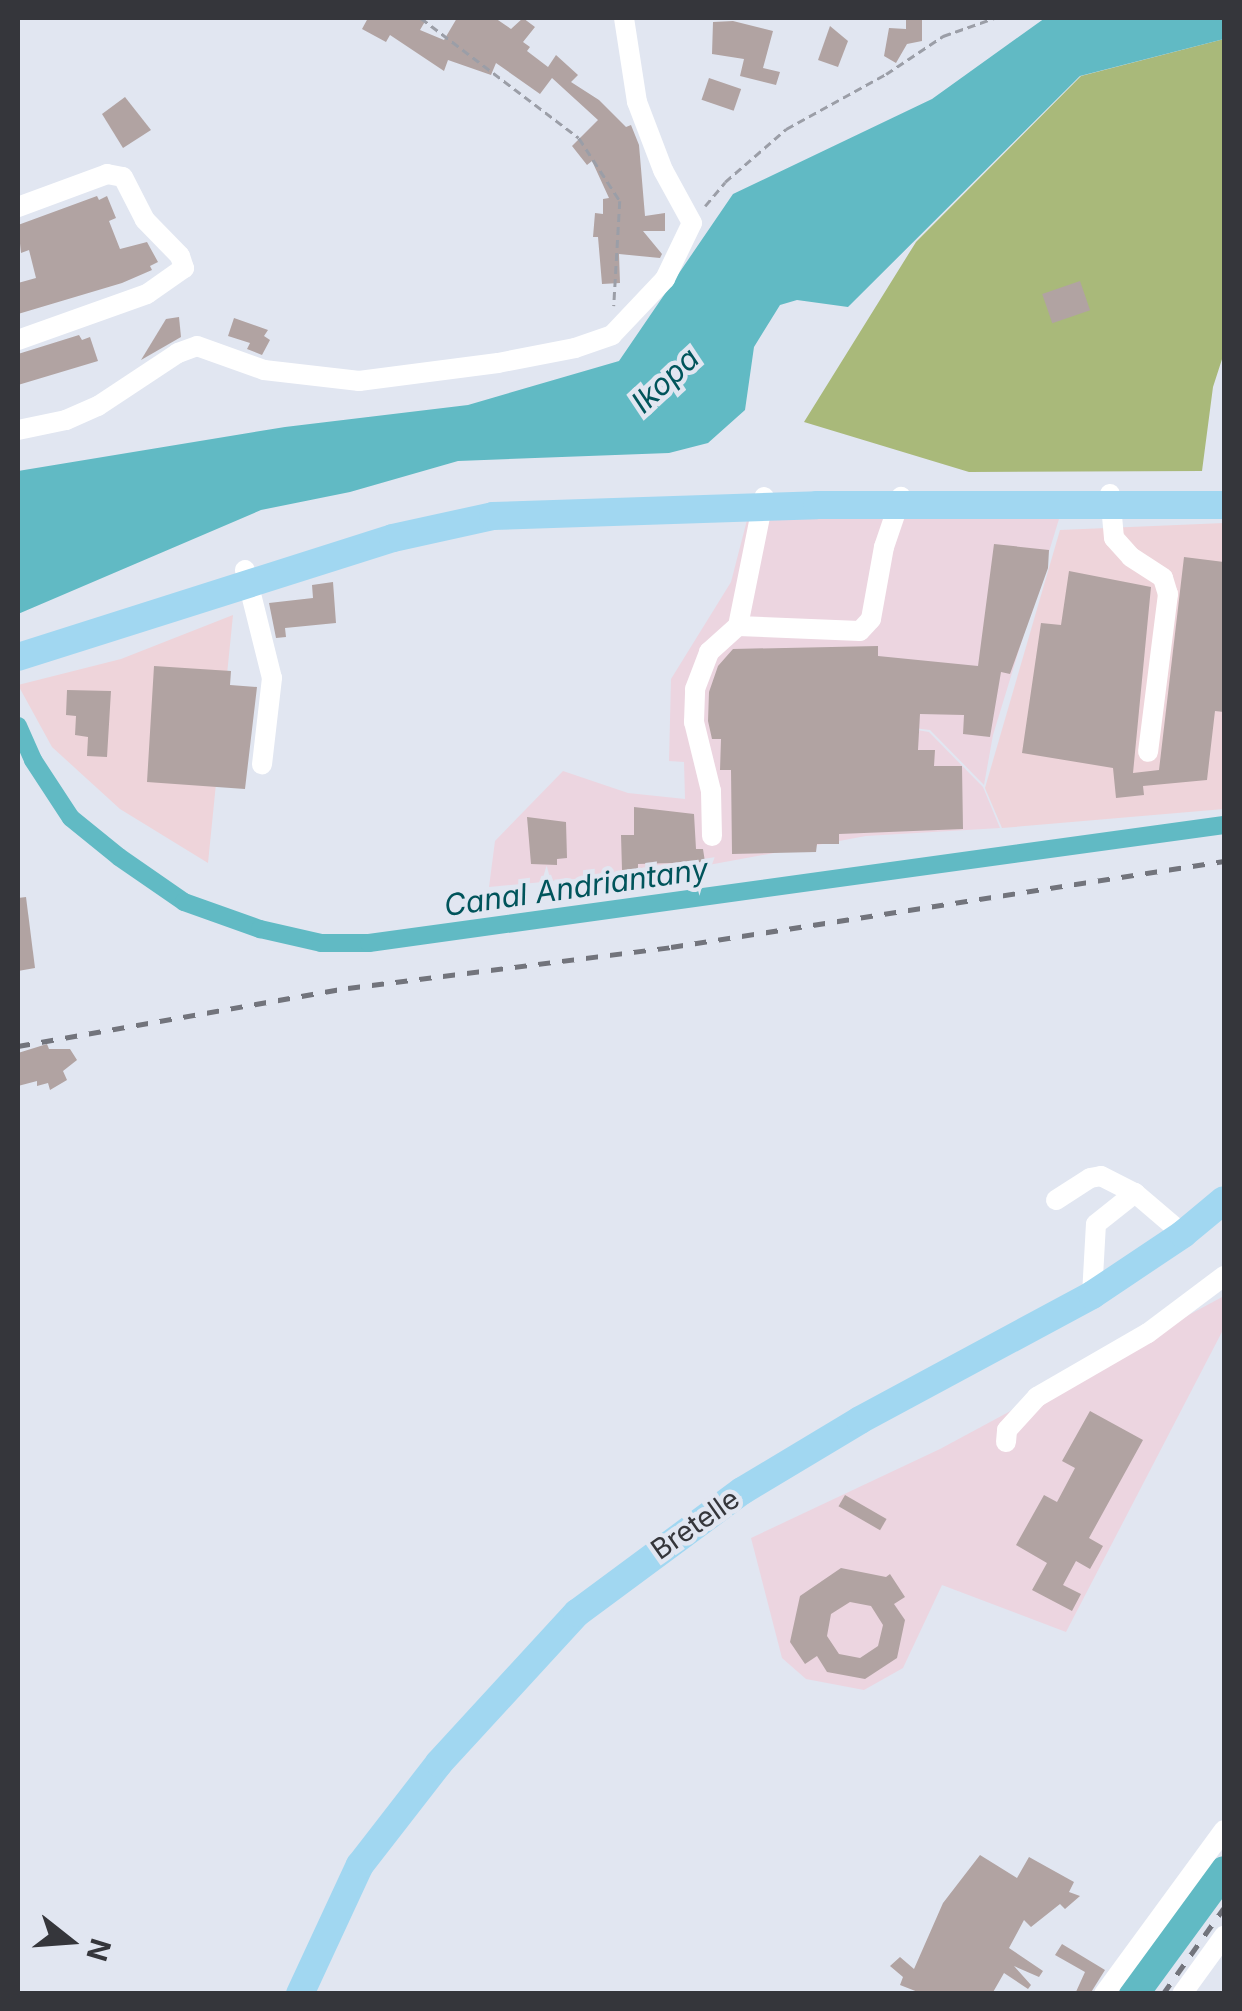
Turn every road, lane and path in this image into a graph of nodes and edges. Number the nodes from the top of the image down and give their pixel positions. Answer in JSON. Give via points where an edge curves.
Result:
{"nodes":[{"id":1,"x":421,"y":18,"type":"edge"},
{"id":2,"x":624,"y":18,"type":"edge"},
{"id":3,"x":994,"y":18,"type":"edge"},
{"id":4,"x":18,"y":207,"type":"edge"},
{"id":5,"x":692,"y":223,"type":"junction"},
{"id":6,"x":612,"y":335,"type":"junction"},
{"id":7,"x":18,"y":340,"type":"edge"},
{"id":8,"x":18,"y":430,"type":"edge"},
{"id":9,"x":1224,"y":491,"type":"edge"},
{"id":10,"x":900,"y":499,"type":"junction"},
{"id":11,"x":1110,"y":499,"type":"junction"},
{"id":12,"x":764,"y":501,"type":"junction"},
{"id":13,"x":1224,"y":504,"type":"edge"},
{"id":14,"x":247,"y":577,"type":"junction"},
{"id":15,"x":738,"y":626,"type":"junction"},
{"id":16,"x":18,"y":645,"type":"edge"},
{"id":17,"x":18,"y":657,"type":"edge"},
{"id":18,"x":1148,"y":752,"type":"dead end"},
{"id":19,"x":262,"y":764,"type":"dead end"},
{"id":20,"x":712,"y":836,"type":"dead end"},
{"id":21,"x":1135,"y":1192,"type":"junction"},
{"id":22,"x":1056,"y":1200,"type":"dead end"},
{"id":23,"x":1224,"y":1200,"type":"edge"},
{"id":24,"x":1183,"y":1234,"type":"junction"},
{"id":25,"x":1224,"y":1276,"type":"edge"},
{"id":26,"x":1092,"y":1295,"type":"junction"},
{"id":27,"x":1006,"y":1442,"type":"dead end"},
{"id":28,"x":1224,"y":1830,"type":"edge"},
{"id":29,"x":1224,"y":1936,"type":"edge"},
{"id":30,"x":300,"y":1994,"type":"edge"},
{"id":31,"x":1104,"y":1994,"type":"edge"},
{"id":32,"x":1182,"y":1994,"type":"edge"}],
"edges":[{"from":1,"to":6,"type":"path","via":[[579,138],[620,202]]},
{"from":2,"to":5,"type":"street","via":[[637,102]]},
{"from":3,"to":5,"type":"path","via":[[943,36],[786,130],[725,182]]},
{"from":4,"to":7,"type":"street","via":[[107,174],[124,178],[145,220],[184,268],[146,294]]},
{"from":5,"to":6,"type":"street","via":[[666,278]]},
{"from":6,"to":8,"type":"street","via":[[498,363],[359,381],[264,370],[197,346],[98,406]]},
{"from":9,"to":11,"type":"main road"},
{"from":10,"to":11,"type":"main road"},
{"from":10,"to":12,"type":"main road"},
{"from":10,"to":15,"type":"street","via":[[865,629]]},
{"from":11,"to":13,"type":"main road"},
{"from":11,"to":18,"type":"street","via":[[1114,538],[1163,578],[1168,594]]},
{"from":12,"to":14,"type":"main road","via":[[530,513],[411,533]]},
{"from":12,"to":14,"type":"main road","via":[[570,500],[447,512]]},
{"from":12,"to":15,"type":"street"},
{"from":14,"to":16,"type":"main road"},
{"from":14,"to":17,"type":"main road"},
{"from":14,"to":19,"type":"street","via":[[272,678]]},
{"from":15,"to":20,"type":"street","via":[[710,652],[695,689]]},
{"from":21,"to":22,"type":"street","via":[[1101,1176]]},
{"from":21,"to":24,"type":"street"},
{"from":21,"to":26,"type":"street","via":[[1096,1224]]},
{"from":23,"to":24,"type":"main road","name":"Bretelle"},
{"from":24,"to":26,"type":"main road","name":"Bretelle"},
{"from":25,"to":27,"type":"street","via":[[1148,1333],[1038,1397],[1007,1430]]},
{"from":26,"to":30,"type":"main road","name":"Bretelle","via":[[742,1491],[577,1612],[439,1762],[360,1866]]},
{"from":28,"to":31,"type":"street"},
{"from":29,"to":32,"type":"street"}]}
